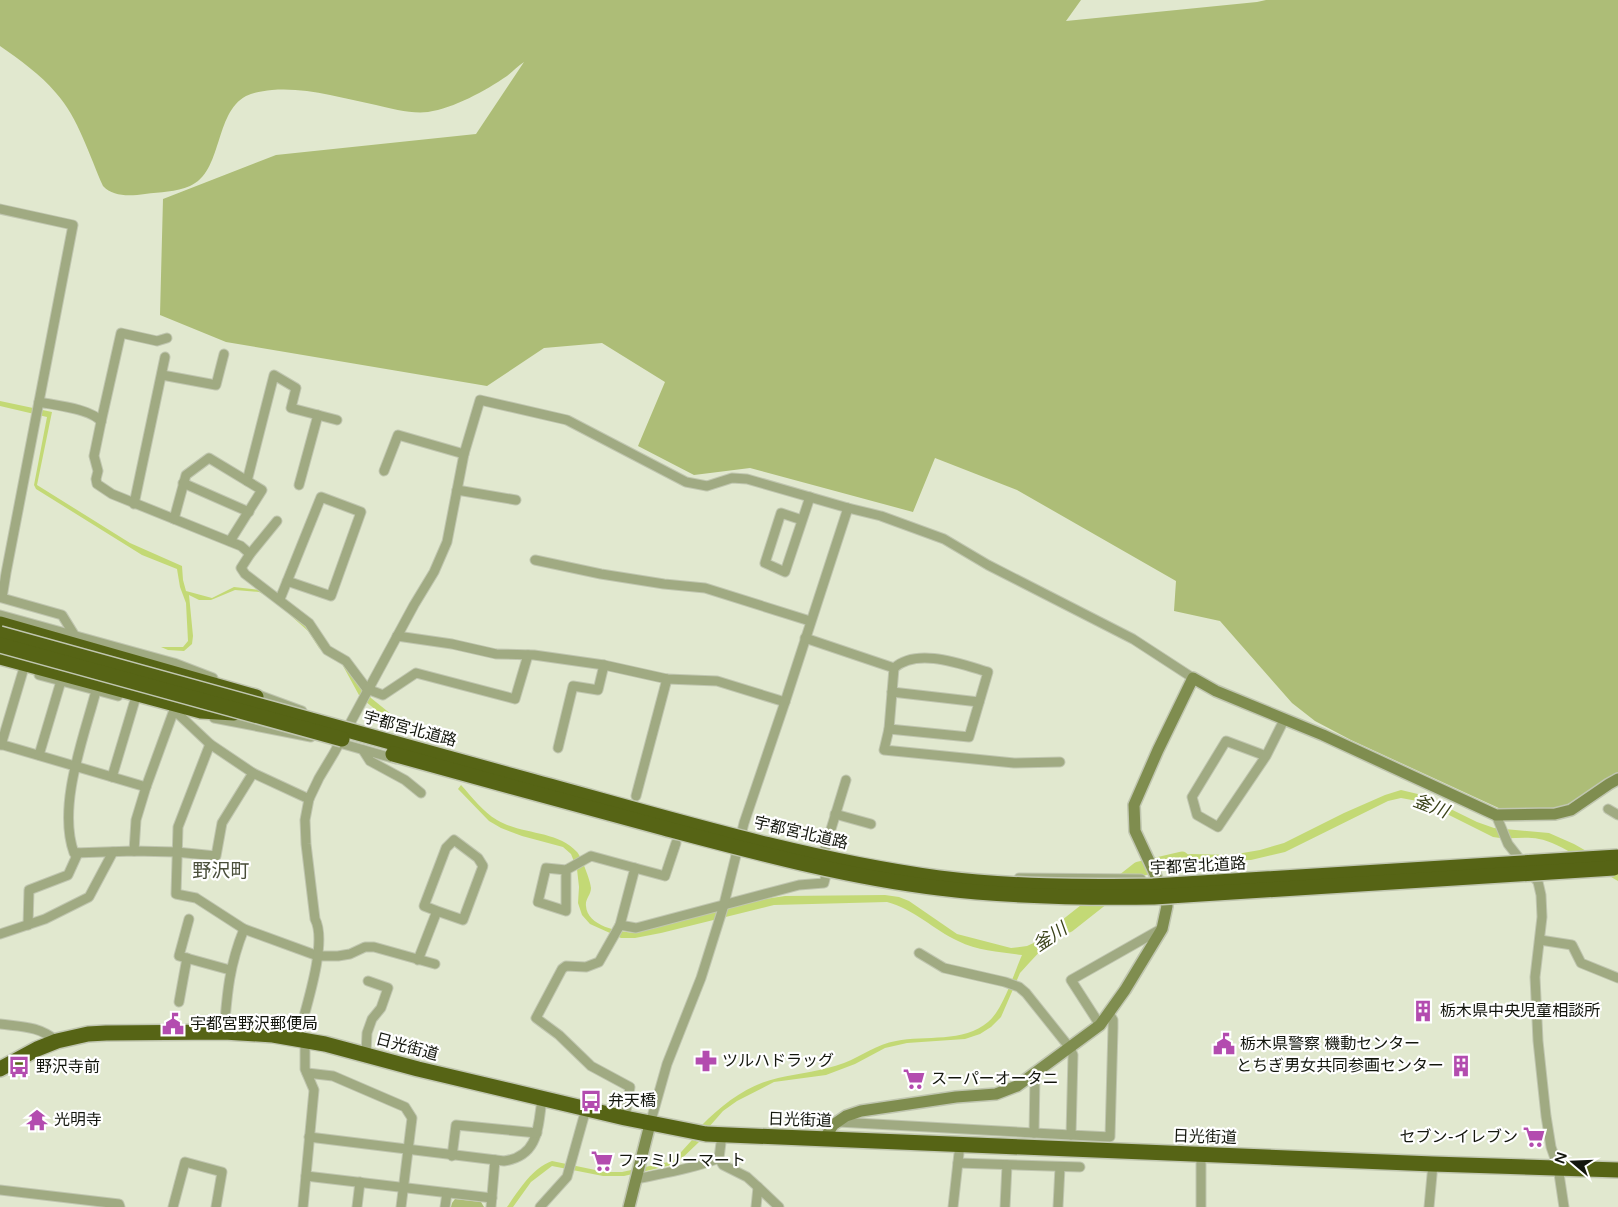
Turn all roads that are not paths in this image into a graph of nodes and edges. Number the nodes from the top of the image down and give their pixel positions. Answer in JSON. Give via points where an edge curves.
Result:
{"nodes":[{"id":1,"x":0,"y":209,"type":"edge"},
{"id":2,"x":167,"y":338,"type":"dead end"},
{"id":3,"x":224,"y":354,"type":"dead end"},
{"id":4,"x":166,"y":357,"type":"dead end"},
{"id":5,"x":162,"y":375,"type":"junction"},
{"id":6,"x":39,"y":402,"type":"junction"},
{"id":7,"x":318,"y":415,"type":"junction"},
{"id":8,"x":337,"y":420,"type":"dead end"},
{"id":9,"x":101,"y":422,"type":"junction"},
{"id":10,"x":464,"y":454,"type":"junction"},
{"id":11,"x":384,"y":471,"type":"dead end"},
{"id":12,"x":247,"y":481,"type":"junction"},
{"id":13,"x":183,"y":483,"type":"junction"},
{"id":14,"x":299,"y":485,"type":"dead end"},
{"id":15,"x":457,"y":490,"type":"junction"},
{"id":16,"x":810,"y":497,"type":"junction"},
{"id":17,"x":516,"y":500,"type":"dead end"},
{"id":18,"x":134,"y":504,"type":"junction"},
{"id":19,"x":848,"y":508,"type":"junction"},
{"id":20,"x":248,"y":512,"type":"junction"},
{"id":21,"x":174,"y":519,"type":"junction"},
{"id":22,"x":802,"y":520,"type":"junction"},
{"id":23,"x":276,"y":522,"type":"dead end"},
{"id":24,"x":230,"y":541,"type":"junction"},
{"id":25,"x":250,"y":554,"type":"junction"},
{"id":26,"x":535,"y":560,"type":"dead end"},
{"id":27,"x":3,"y":572,"type":"edge"},
{"id":28,"x":287,"y":581,"type":"junction"},
{"id":29,"x":280,"y":599,"type":"junction"},
{"id":30,"x":0,"y":615,"type":"edge"},
{"id":31,"x":810,"y":621,"type":"junction"},
{"id":32,"x":0,"y":624,"type":"edge"},
{"id":33,"x":0,"y":634,"type":"edge"},
{"id":34,"x":75,"y":636,"type":"junction"},
{"id":35,"x":397,"y":636,"type":"junction"},
{"id":36,"x":805,"y":638,"type":"junction"},
{"id":37,"x":0,"y":645,"type":"edge"},
{"id":38,"x":528,"y":654,"type":"junction"},
{"id":39,"x":0,"y":656,"type":"edge"},
{"id":40,"x":0,"y":664,"type":"edge"},
{"id":41,"x":604,"y":665,"type":"junction"},
{"id":42,"x":894,"y":668,"type":"junction"},
{"id":43,"x":23,"y":671,"type":"junction"},
{"id":44,"x":1193,"y":678,"type":"junction"},
{"id":45,"x":667,"y":680,"type":"junction"},
{"id":46,"x":61,"y":681,"type":"junction"},
{"id":47,"x":367,"y":689,"type":"junction"},
{"id":48,"x":96,"y":691,"type":"junction"},
{"id":49,"x":892,"y":692,"type":"junction"},
{"id":50,"x":135,"y":700,"type":"junction"},
{"id":51,"x":785,"y":702,"type":"junction"},
{"id":52,"x":979,"y":702,"type":"junction"},
{"id":53,"x":174,"y":710,"type":"junction"},
{"id":54,"x":250,"y":715,"type":"junction"},
{"id":55,"x":301,"y":717,"type":"junction"},
{"id":56,"x":1284,"y":720,"type":"junction"},
{"id":57,"x":348,"y":726,"type":"junction"},
{"id":58,"x":889,"y":729,"type":"junction"},
{"id":59,"x":339,"y":743,"type":"junction"},
{"id":60,"x":210,"y":744,"type":"junction"},
{"id":61,"x":1,"y":745,"type":"edge"},
{"id":62,"x":558,"y":748,"type":"dead end"},
{"id":63,"x":363,"y":750,"type":"junction"},
{"id":64,"x":39,"y":755,"type":"junction"},
{"id":65,"x":1266,"y":756,"type":"junction"},
{"id":66,"x":1060,"y":762,"type":"dead end"},
{"id":67,"x":76,"y":765,"type":"junction"},
{"id":68,"x":253,"y":773,"type":"junction"},
{"id":69,"x":112,"y":777,"type":"junction"},
{"id":70,"x":1618,"y":779,"type":"edge"},
{"id":71,"x":846,"y":780,"type":"dead end"},
{"id":72,"x":146,"y":787,"type":"junction"},
{"id":73,"x":421,"y":793,"type":"dead end"},
{"id":74,"x":636,"y":796,"type":"dead end"},
{"id":75,"x":309,"y":799,"type":"junction"},
{"id":76,"x":1608,"y":809,"type":"dead end"},
{"id":77,"x":835,"y":814,"type":"junction"},
{"id":78,"x":1618,"y":815,"type":"edge"},
{"id":79,"x":1498,"y":820,"type":"junction"},
{"id":80,"x":871,"y":824,"type":"dead end"},
{"id":81,"x":741,"y":832,"type":"junction"},
{"id":82,"x":676,"y":843,"type":"dead end"},
{"id":83,"x":134,"y":851,"type":"junction"},
{"id":84,"x":113,"y":852,"type":"junction"},
{"id":85,"x":176,"y":852,"type":"junction"},
{"id":86,"x":824,"y":852,"type":"junction"},
{"id":87,"x":1618,"y":852,"type":"edge"},
{"id":88,"x":78,"y":853,"type":"junction"},
{"id":89,"x":736,"y":854,"type":"junction"},
{"id":90,"x":1618,"y":857,"type":"edge"},
{"id":91,"x":1519,"y":858,"type":"junction"},
{"id":92,"x":635,"y":868,"type":"junction"},
{"id":93,"x":1618,"y":868,"type":"edge"},
{"id":94,"x":566,"y":870,"type":"junction"},
{"id":95,"x":1618,"y":873,"type":"edge"},
{"id":96,"x":826,"y":875,"type":"junction"},
{"id":97,"x":1156,"y":877,"type":"junction"},
{"id":98,"x":1535,"y":878,"type":"junction"},
{"id":99,"x":1165,"y":901,"type":"junction"},
{"id":100,"x":724,"y":904,"type":"junction"},
{"id":101,"x":437,"y":911,"type":"junction"},
{"id":102,"x":189,"y":919,"type":"dead end"},
{"id":103,"x":28,"y":925,"type":"junction"},
{"id":104,"x":620,"y":925,"type":"junction"},
{"id":105,"x":244,"y":929,"type":"junction"},
{"id":106,"x":1162,"y":929,"type":"junction"},
{"id":107,"x":0,"y":934,"type":"edge"},
{"id":108,"x":1540,"y":940,"type":"junction"},
{"id":109,"x":919,"y":953,"type":"dead end"},
{"id":110,"x":318,"y":956,"type":"junction"},
{"id":111,"x":187,"y":958,"type":"junction"},
{"id":112,"x":418,"y":960,"type":"junction"},
{"id":113,"x":435,"y":964,"type":"dead end"},
{"id":114,"x":230,"y":970,"type":"junction"},
{"id":115,"x":1618,"y":978,"type":"edge"},
{"id":116,"x":368,"y":981,"type":"dead end"},
{"id":117,"x":179,"y":1002,"type":"dead end"},
{"id":118,"x":1110,"y":1013,"type":"junction"},
{"id":119,"x":0,"y":1024,"type":"edge"},
{"id":120,"x":1100,"y":1026,"type":"junction"},
{"id":121,"x":224,"y":1032,"type":"junction"},
{"id":122,"x":302,"y":1039,"type":"junction"},
{"id":123,"x":57,"y":1041,"type":"junction"},
{"id":124,"x":1070,"y":1048,"type":"junction"},
{"id":125,"x":366,"y":1054,"type":"junction"},
{"id":126,"x":0,"y":1069,"type":"edge"},
{"id":127,"x":307,"y":1073,"type":"junction"},
{"id":128,"x":1035,"y":1075,"type":"junction"},
{"id":129,"x":542,"y":1099,"type":"junction"},
{"id":130,"x":586,"y":1110,"type":"junction"},
{"id":131,"x":625,"y":1118,"type":"junction"},
{"id":132,"x":838,"y":1122,"type":"junction"},
{"id":133,"x":650,"y":1124,"type":"junction"},
{"id":134,"x":537,"y":1133,"type":"junction"},
{"id":135,"x":1034,"y":1133,"type":"junction"},
{"id":136,"x":722,"y":1135,"type":"junction"},
{"id":137,"x":1070,"y":1135,"type":"junction"},
{"id":138,"x":309,"y":1137,"type":"junction"},
{"id":139,"x":825,"y":1138,"type":"junction"},
{"id":140,"x":960,"y":1144,"type":"junction"},
{"id":141,"x":408,"y":1150,"type":"junction"},
{"id":142,"x":1201,"y":1154,"type":"junction"},
{"id":143,"x":452,"y":1156,"type":"junction"},
{"id":144,"x":719,"y":1158,"type":"junction"},
{"id":145,"x":495,"y":1160,"type":"junction"},
{"id":146,"x":958,"y":1164,"type":"junction"},
{"id":147,"x":1433,"y":1164,"type":"junction"},
{"id":148,"x":1007,"y":1165,"type":"junction"},
{"id":149,"x":1060,"y":1167,"type":"junction"},
{"id":150,"x":1080,"y":1167,"type":"dead end"},
{"id":151,"x":1558,"y":1168,"type":"junction"},
{"id":152,"x":1618,"y":1170,"type":"edge"},
{"id":153,"x":637,"y":1173,"type":"junction"},
{"id":154,"x":306,"y":1176,"type":"junction"},
{"id":155,"x":360,"y":1182,"type":"junction"},
{"id":156,"x":758,"y":1187,"type":"junction"},
{"id":157,"x":403,"y":1188,"type":"junction"},
{"id":158,"x":0,"y":1190,"type":"edge"},
{"id":159,"x":447,"y":1193,"type":"junction"},
{"id":160,"x":491,"y":1202,"type":"edge"},
{"id":161,"x":64,"y":1203,"type":"edge"},
{"id":162,"x":119,"y":1206,"type":"edge"},
{"id":163,"x":173,"y":1207,"type":"edge"},
{"id":164,"x":216,"y":1207,"type":"edge"},
{"id":165,"x":303,"y":1207,"type":"edge"},
{"id":166,"x":357,"y":1207,"type":"edge"},
{"id":167,"x":401,"y":1207,"type":"edge"},
{"id":168,"x":445,"y":1207,"type":"edge"},
{"id":169,"x":540,"y":1207,"type":"edge"},
{"id":170,"x":629,"y":1207,"type":"edge"},
{"id":171,"x":756,"y":1207,"type":"edge"},
{"id":172,"x":779,"y":1207,"type":"edge"},
{"id":173,"x":953,"y":1207,"type":"edge"},
{"id":174,"x":1005,"y":1207,"type":"edge"},
{"id":175,"x":1058,"y":1207,"type":"edge"},
{"id":176,"x":1201,"y":1207,"type":"edge"},
{"id":177,"x":1430,"y":1207,"type":"edge"},
{"id":178,"x":1564,"y":1207,"type":"edge"}],
"edges":[{"from":1,"to":6,"type":"street","via":[[73,224]]},
{"from":2,"to":9,"type":"street","via":[[157,341],[121,332]]},
{"from":3,"to":5,"type":"street","via":[[216,385]]},
{"from":4,"to":5,"type":"street"},
{"from":5,"to":18,"type":"street"},
{"from":6,"to":9,"type":"street","via":[[78,410],[98,417]]},
{"from":6,"to":27,"type":"street"},
{"from":7,"to":8,"type":"street"},
{"from":7,"to":12,"type":"street","via":[[291,408],[296,388],[274,375]]},
{"from":7,"to":14,"type":"street"},
{"from":9,"to":18,"type":"street","via":[[94,456],[97,484]]},
{"from":10,"to":11,"type":"street","via":[[398,435]]},
{"from":10,"to":15,"type":"street"},
{"from":10,"to":16,"type":"street","via":[[480,400],[568,420],[686,482],[707,486],[732,478],[747,479]]},
{"from":12,"to":13,"type":"street","via":[[209,458],[186,475]]},
{"from":12,"to":20,"type":"street","via":[[262,490]]},
{"from":13,"to":20,"type":"street"},
{"from":13,"to":21,"type":"street"},
{"from":15,"to":17,"type":"street"},
{"from":15,"to":35,"type":"street","via":[[447,542],[434,572]]},
{"from":16,"to":19,"type":"street"},
{"from":16,"to":22,"type":"street"},
{"from":18,"to":21,"type":"street"},
{"from":19,"to":31,"type":"street"},
{"from":19,"to":44,"type":"street","via":[[881,516],[944,539],[988,566],[1132,639]]},
{"from":20,"to":24,"type":"street"},
{"from":21,"to":24,"type":"street"},
{"from":22,"to":22,"type":"street","via":[[785,572],[765,563],[781,514]]},
{"from":23,"to":25,"type":"street"},
{"from":24,"to":25,"type":"street"},
{"from":25,"to":29,"type":"street","via":[[241,568]]},
{"from":26,"to":31,"type":"street","via":[[601,574],[705,588]]},
{"from":27,"to":34,"type":"street","via":[[2,598],[62,615]]},
{"from":28,"to":28,"type":"street","via":[[321,497],[361,512],[331,596]]},
{"from":28,"to":29,"type":"street"},
{"from":29,"to":47,"type":"street","via":[[309,623],[327,650],[346,661]]},
{"from":30,"to":34,"type":"street"},
{"from":31,"to":36,"type":"street"},
{"from":32,"to":55,"type":"highway","bridge":true,"via":[[257,698]]},
{"from":33,"to":55,"type":"highway","name":"宇都宮北道路","bridge":true},
{"from":34,"to":57,"type":"street","via":[[174,663]]},
{"from":35,"to":38,"type":"street","via":[[496,654]]},
{"from":35,"to":47,"type":"street"},
{"from":36,"to":42,"type":"street"},
{"from":36,"to":51,"type":"street"},
{"from":37,"to":54,"type":"highway","name":"宇都宮北道路","bridge":true},
{"from":38,"to":41,"type":"street"},
{"from":38,"to":47,"type":"street","via":[[515,699],[416,674],[382,695]]},
{"from":39,"to":54,"type":"highway","bridge":true,"via":[[201,710]]},
{"from":40,"to":43,"type":"street"},
{"from":41,"to":45,"type":"street"},
{"from":41,"to":62,"type":"street","via":[[598,690],[573,686]]},
{"from":42,"to":49,"type":"street"},
{"from":42,"to":52,"type":"street","via":[[900,662],[927,658],[988,672]]},
{"from":43,"to":46,"type":"street"},
{"from":43,"to":61,"type":"street"},
{"from":44,"to":56,"type":"street"},
{"from":44,"to":97,"type":"street","via":[[1134,805],[1135,831]]},
{"from":45,"to":51,"type":"street","via":[[717,681]]},
{"from":45,"to":74,"type":"street"},
{"from":46,"to":48,"type":"street"},
{"from":46,"to":64,"type":"street"},
{"from":47,"to":57,"type":"street"},
{"from":48,"to":50,"type":"street"},
{"from":48,"to":67,"type":"street"},
{"from":49,"to":52,"type":"street"},
{"from":49,"to":58,"type":"street"},
{"from":50,"to":53,"type":"street"},
{"from":50,"to":69,"type":"street"},
{"from":51,"to":81,"type":"street"},
{"from":52,"to":58,"type":"street","via":[[969,737]]},
{"from":53,"to":59,"type":"street"},
{"from":53,"to":60,"type":"street"},
{"from":53,"to":72,"type":"street"},
{"from":54,"to":93,"type":"highway","name":"宇都宮北道路","bridge":true,"via":[[781,859],[875,879],[940,888],[1012,896],[1154,897]]},
{"from":55,"to":90,"type":"highway","name":"宇都宮北道路","bridge":true,"via":[[784,848],[941,878],[1012,885],[1154,886]]},
{"from":56,"to":65,"type":"street"},
{"from":56,"to":79,"type":"street","via":[[1323,735]]},
{"from":57,"to":59,"type":"street"},
{"from":57,"to":81,"type":"street"},
{"from":58,"to":66,"type":"street","via":[[884,750],[1014,763]]},
{"from":59,"to":63,"type":"street"},
{"from":59,"to":75,"type":"street"},
{"from":60,"to":68,"type":"street"},
{"from":60,"to":85,"type":"street","via":[[178,827]]},
{"from":61,"to":64,"type":"street"},
{"from":63,"to":73,"type":"street","via":[[370,761],[405,780]]},
{"from":63,"to":89,"type":"street"},
{"from":64,"to":67,"type":"street"},
{"from":65,"to":65,"type":"street","via":[[1218,827],[1197,814],[1192,797],[1226,742]]},
{"from":67,"to":69,"type":"street"},
{"from":67,"to":88,"type":"street","via":[[69,798],[70,841],[74,853]]},
{"from":68,"to":75,"type":"street"},
{"from":68,"to":85,"type":"street","via":[[222,824],[216,856]]},
{"from":69,"to":72,"type":"street"},
{"from":70,"to":79,"type":"street","via":[[1571,810]]},
{"from":71,"to":77,"type":"street"},
{"from":72,"to":83,"type":"street","via":[[136,820]]},
{"from":75,"to":110,"type":"street","via":[[305,820],[306,844],[315,919],[319,926]]},
{"from":76,"to":78,"type":"street"},
{"from":77,"to":80,"type":"street"},
{"from":77,"to":86,"type":"street"},
{"from":79,"to":91,"type":"street","via":[[1508,844]]},
{"from":81,"to":86,"type":"street"},
{"from":81,"to":89,"type":"street"},
{"from":82,"to":92,"type":"street","via":[[665,876]]},
{"from":83,"to":84,"type":"street"},
{"from":83,"to":85,"type":"street"},
{"from":84,"to":88,"type":"street"},
{"from":84,"to":103,"type":"street","via":[[89,897]]},
{"from":85,"to":105,"type":"street","via":[[176,894],[196,898]]},
{"from":86,"to":97,"type":"street","via":[[868,862],[976,877]]},
{"from":87,"to":91,"type":"street"},
{"from":88,"to":103,"type":"street","via":[[68,875],[29,890]]},
{"from":89,"to":96,"type":"street"},
{"from":89,"to":100,"type":"street"},
{"from":91,"to":97,"type":"street"},
{"from":91,"to":98,"type":"street"},
{"from":92,"to":94,"type":"street","via":[[591,856]]},
{"from":92,"to":104,"type":"street"},
{"from":94,"to":94,"type":"street","via":[[546,868],[538,902],[566,911]]},
{"from":95,"to":98,"type":"street"},
{"from":96,"to":99,"type":"street","via":[[906,890],[992,899]]},
{"from":96,"to":100,"type":"street","via":[[824,883],[799,885]]},
{"from":97,"to":99,"type":"street"},
{"from":98,"to":99,"type":"street"},
{"from":98,"to":108,"type":"street","via":[[1542,904]]},
{"from":99,"to":106,"type":"street","via":[[1167,906]]},
{"from":100,"to":104,"type":"street","via":[[636,928]]},
{"from":100,"to":133,"type":"street","via":[[699,985],[667,1064]]},
{"from":101,"to":101,"type":"street","via":[[463,920],[483,866],[478,858],[454,840],[446,848],[424,906]]},
{"from":101,"to":112,"type":"street"},
{"from":102,"to":111,"type":"street","via":[[179,956]]},
{"from":103,"to":107,"type":"street"},
{"from":104,"to":131,"type":"street","via":[[599,962],[562,969],[536,1018],[591,1066],[630,1087]]},
{"from":105,"to":110,"type":"street"},
{"from":105,"to":114,"type":"street"},
{"from":106,"to":118,"type":"street"},
{"from":106,"to":120,"type":"street","via":[[1071,980]]},
{"from":108,"to":115,"type":"street","via":[[1572,946],[1581,963]]},
{"from":108,"to":151,"type":"street","via":[[1535,977],[1538,1041],[1546,1116]]},
{"from":109,"to":124,"type":"street","via":[[944,968],[1019,988]]},
{"from":110,"to":112,"type":"street","via":[[350,954],[365,947],[374,947]]},
{"from":110,"to":122,"type":"street"},
{"from":111,"to":114,"type":"street"},
{"from":111,"to":117,"type":"street"},
{"from":112,"to":113,"type":"street"},
{"from":114,"to":121,"type":"street"},
{"from":116,"to":125,"type":"street","via":[[388,988],[367,1033]]},
{"from":118,"to":120,"type":"street"},
{"from":118,"to":137,"type":"street","via":[[1113,1020],[1110,1138]]},
{"from":119,"to":123,"type":"street","via":[[45,1032]]},
{"from":120,"to":124,"type":"street"},
{"from":121,"to":122,"type":"highway","name":"日光街道"},
{"from":121,"to":123,"type":"highway","name":"日光街道","via":[[106,1033]]},
{"from":122,"to":125,"type":"highway","name":"日光街道"},
{"from":122,"to":127,"type":"street"},
{"from":123,"to":126,"type":"highway","name":"日光街道"},
{"from":124,"to":128,"type":"street"},
{"from":124,"to":137,"type":"street","via":[[1073,1062]]},
{"from":125,"to":129,"type":"highway","name":"日光街道"},
{"from":127,"to":138,"type":"street","via":[[314,1090]]},
{"from":127,"to":141,"type":"street","via":[[333,1076],[405,1107],[412,1118]]},
{"from":128,"to":132,"type":"street","via":[[996,1094],[888,1106],[846,1116]]},
{"from":128,"to":135,"type":"street"},
{"from":129,"to":130,"type":"highway","name":"日光街道"},
{"from":129,"to":134,"type":"street"},
{"from":130,"to":131,"type":"highway","name":"日光街道"},
{"from":130,"to":169,"type":"street","via":[[567,1177]]},
{"from":131,"to":133,"type":"highway","name":"日光街道"},
{"from":132,"to":135,"type":"street"},
{"from":132,"to":139,"type":"street"},
{"from":133,"to":136,"type":"highway","name":"日光街道"},
{"from":133,"to":153,"type":"street"},
{"from":134,"to":143,"type":"street","via":[[456,1125]]},
{"from":134,"to":145,"type":"street","via":[[529,1150],[512,1160]]},
{"from":135,"to":137,"type":"street"},
{"from":136,"to":139,"type":"highway","name":"日光街道"},
{"from":136,"to":144,"type":"street"},
{"from":138,"to":141,"type":"street"},
{"from":138,"to":154,"type":"street"},
{"from":139,"to":140,"type":"highway","name":"日光街道"},
{"from":140,"to":142,"type":"highway","name":"日光街道"},
{"from":140,"to":146,"type":"street"},
{"from":141,"to":143,"type":"street"},
{"from":141,"to":157,"type":"street"},
{"from":142,"to":147,"type":"highway","name":"日光街道"},
{"from":142,"to":176,"type":"street"},
{"from":143,"to":145,"type":"street"},
{"from":144,"to":153,"type":"street","via":[[697,1167]]},
{"from":144,"to":156,"type":"street","via":[[723,1165],[747,1177]]},
{"from":145,"to":160,"type":"street"},
{"from":146,"to":148,"type":"street"},
{"from":146,"to":173,"type":"street"},
{"from":147,"to":151,"type":"highway","name":"日光街道"},
{"from":147,"to":177,"type":"street"},
{"from":148,"to":149,"type":"street"},
{"from":148,"to":174,"type":"street"},
{"from":149,"to":150,"type":"street"},
{"from":149,"to":175,"type":"street"},
{"from":151,"to":152,"type":"highway","name":"日光街道"},
{"from":151,"to":178,"type":"street"},
{"from":153,"to":170,"type":"street"},
{"from":154,"to":155,"type":"street"},
{"from":154,"to":165,"type":"street"},
{"from":155,"to":157,"type":"street"},
{"from":155,"to":166,"type":"street"},
{"from":156,"to":171,"type":"street"},
{"from":156,"to":172,"type":"street"},
{"from":157,"to":159,"type":"street"},
{"from":157,"to":167,"type":"street"},
{"from":158,"to":161,"type":"street"},
{"from":159,"to":160,"type":"street"},
{"from":159,"to":168,"type":"street"},
{"from":161,"to":162,"type":"street"},
{"from":163,"to":164,"type":"street","via":[[185,1162],[222,1172]]}]}
